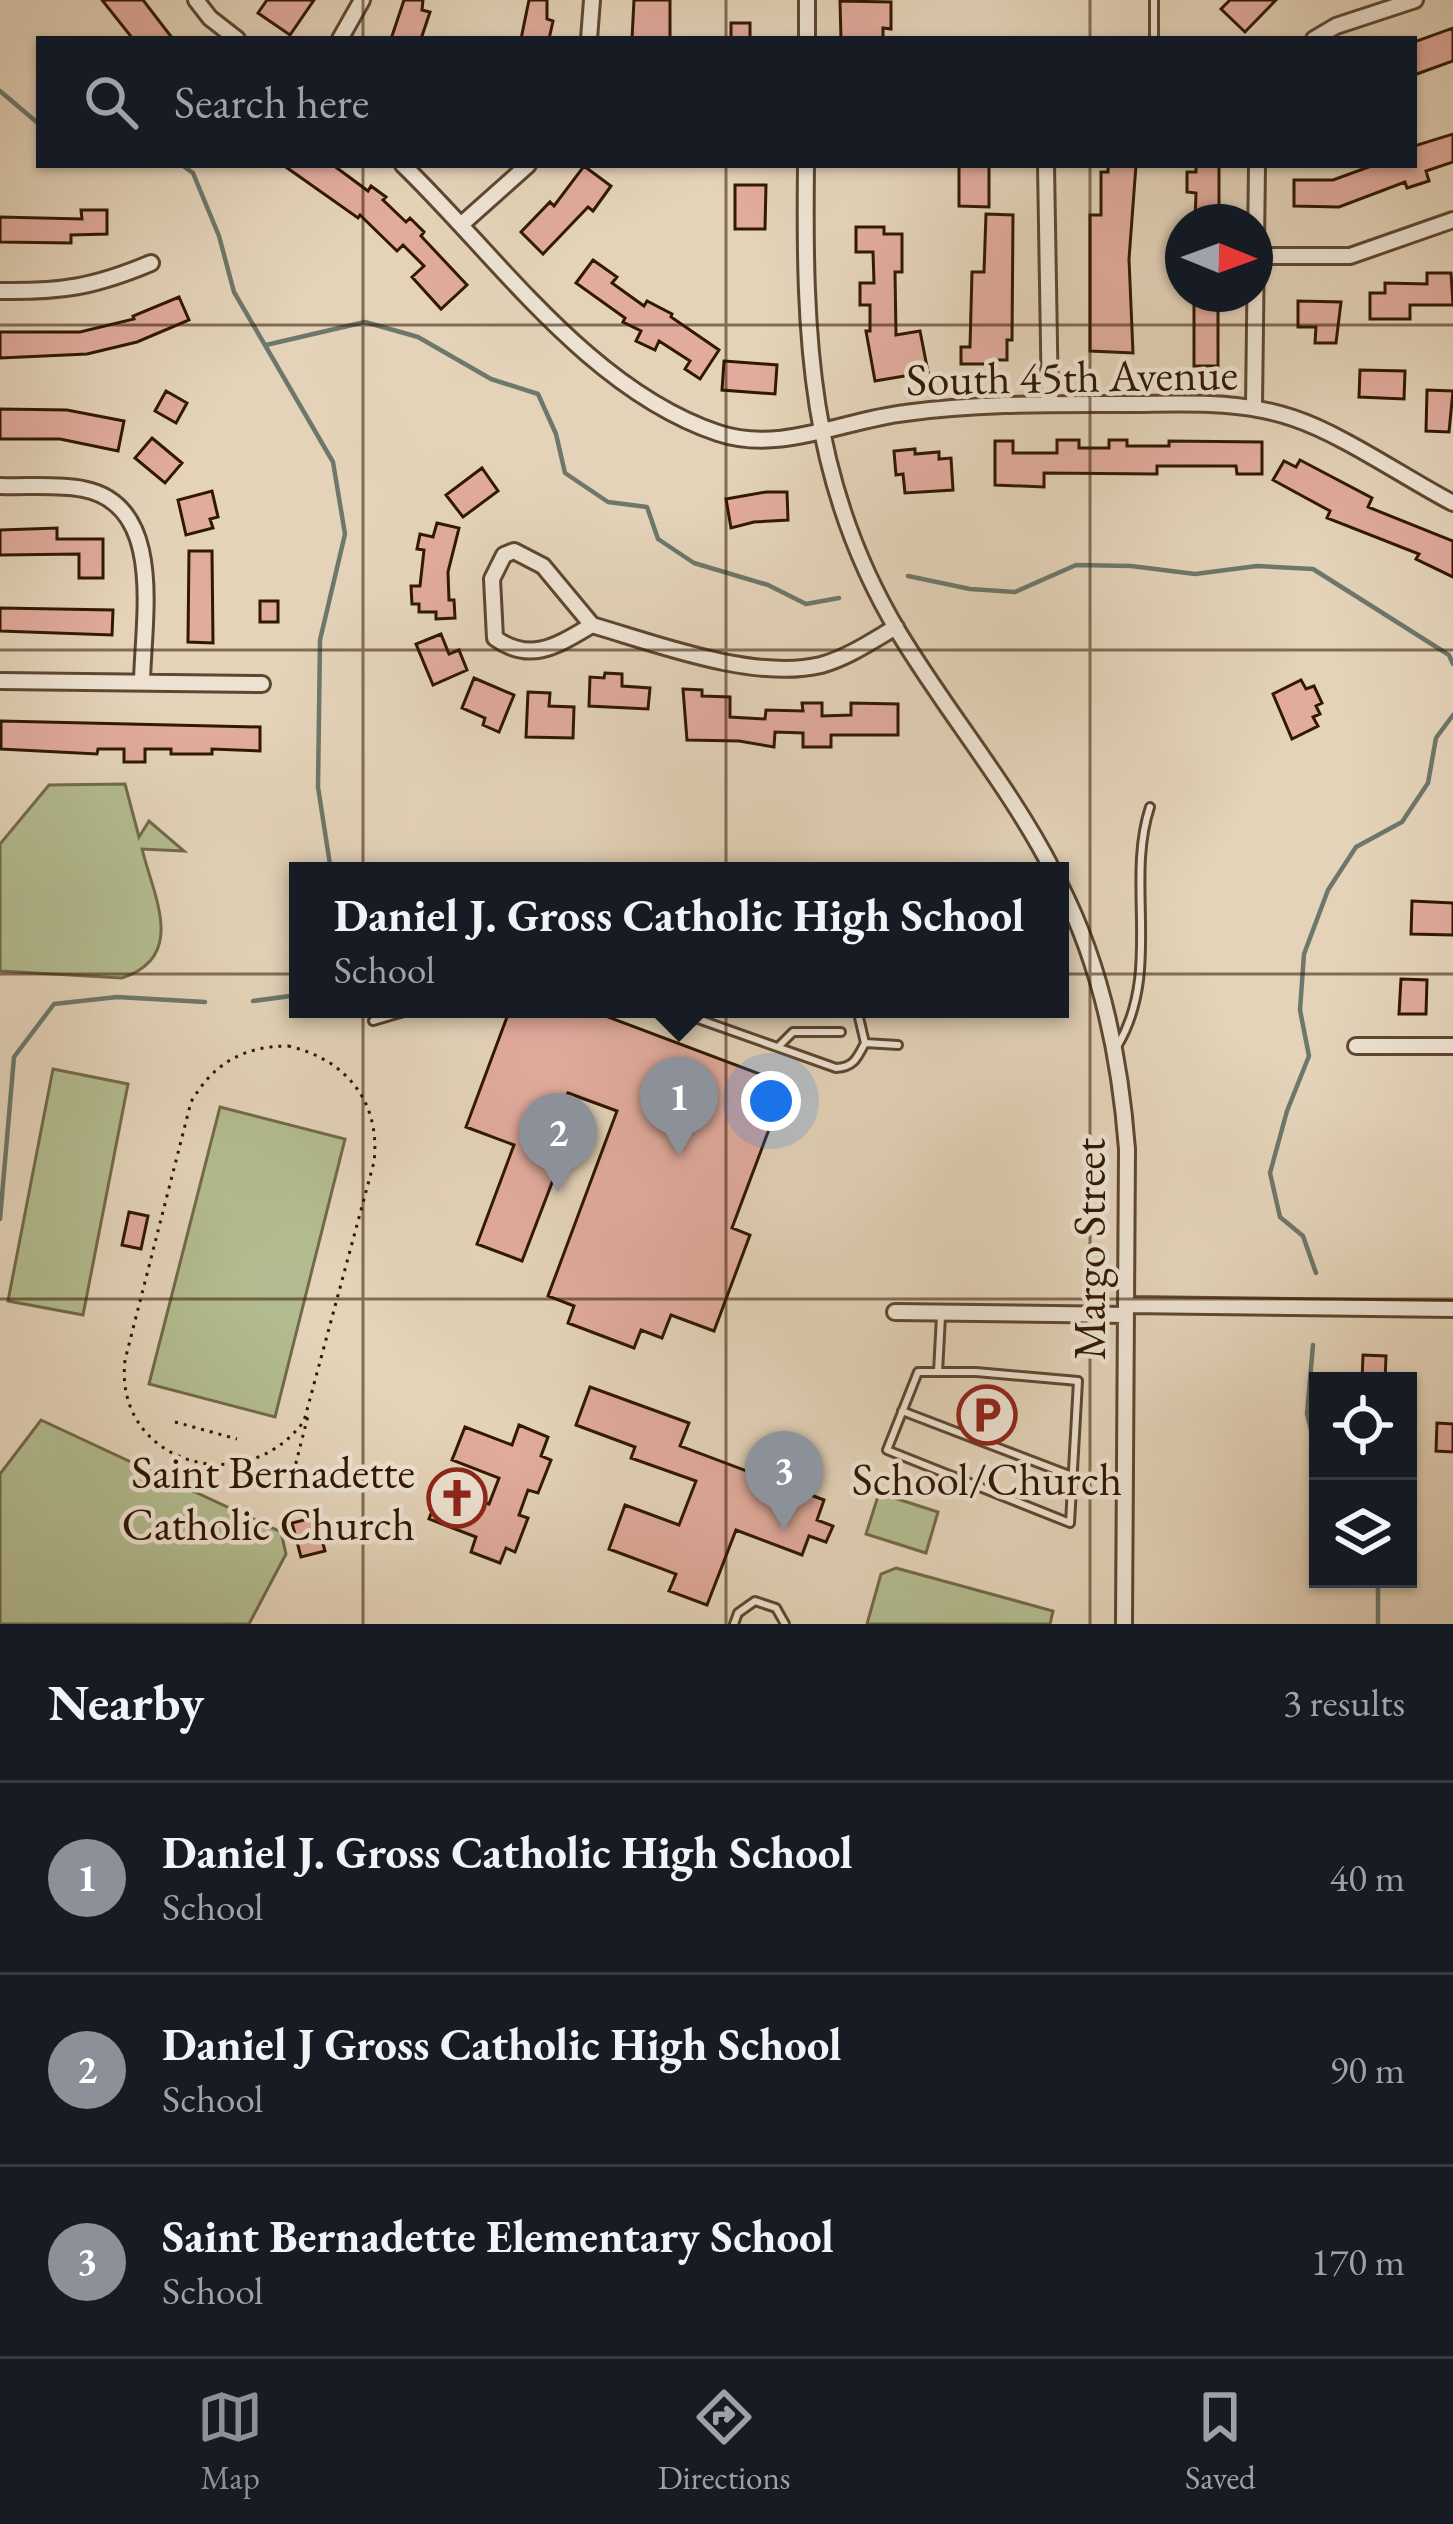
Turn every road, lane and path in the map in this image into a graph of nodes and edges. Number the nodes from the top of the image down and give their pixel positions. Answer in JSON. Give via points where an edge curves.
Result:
{"nodes":[{"id":1,"x":196,"y":0,"type":"edge"},
{"id":2,"x":362,"y":0,"type":"edge"},
{"id":3,"x":592,"y":0,"type":"edge"},
{"id":4,"x":808,"y":0,"type":"edge"},
{"id":5,"x":1154,"y":0,"type":"edge"},
{"id":6,"x":1415,"y":0,"type":"edge"},
{"id":7,"x":233,"y":36,"type":"edge"},
{"id":8,"x":342,"y":36,"type":"edge"},
{"id":9,"x":589,"y":36,"type":"edge"},
{"id":10,"x":807,"y":36,"type":"edge"},
{"id":11,"x":1154,"y":36,"type":"edge"},
{"id":12,"x":1319,"y":36,"type":"edge"},
{"id":13,"x":406,"y":168,"type":"edge"},
{"id":14,"x":525,"y":168,"type":"edge"},
{"id":15,"x":806,"y":168,"type":"edge"},
{"id":16,"x":1046,"y":168,"type":"edge"},
{"id":17,"x":1257,"y":168,"type":"edge"},
{"id":18,"x":1257,"y":204,"type":"edge"},
{"id":19,"x":1453,"y":220,"type":"edge"},
{"id":20,"x":463,"y":224,"type":"junction"},
{"id":21,"x":1273,"y":256,"type":"edge"},
{"id":22,"x":151,"y":263,"type":"dead end"},
{"id":23,"x":0,"y":291,"type":"edge"},
{"id":24,"x":1257,"y":312,"type":"edge"},
{"id":25,"x":1050,"y":404,"type":"junction"},
{"id":26,"x":1254,"y":406,"type":"junction"},
{"id":27,"x":820,"y":432,"type":"junction"},
{"id":28,"x":4,"y":486,"type":"edge"},
{"id":29,"x":1453,"y":503,"type":"edge"},
{"id":30,"x":592,"y":626,"type":"junction"},
{"id":31,"x":896,"y":627,"type":"junction"},
{"id":32,"x":0,"y":681,"type":"edge"},
{"id":33,"x":142,"y":682,"type":"junction"},
{"id":34,"x":262,"y":684,"type":"dead end"},
{"id":35,"x":1150,"y":807,"type":"dead end"},
{"id":36,"x":1048,"y":862,"type":"edge"},
{"id":37,"x":1069,"y":908,"type":"edge"},
{"id":38,"x":383,"y":1018,"type":"edge"},
{"id":39,"x":695,"y":1018,"type":"edge"},
{"id":40,"x":859,"y":1018,"type":"edge"},
{"id":41,"x":373,"y":1021,"type":"dead end"},
{"id":42,"x":842,"y":1032,"type":"dead end"},
{"id":43,"x":865,"y":1043,"type":"junction"},
{"id":44,"x":898,"y":1045,"type":"dead end"},
{"id":45,"x":1356,"y":1046,"type":"dead end"},
{"id":46,"x":1453,"y":1046,"type":"edge"},
{"id":47,"x":777,"y":1047,"type":"junction"},
{"id":48,"x":1116,"y":1048,"type":"junction"},
{"id":49,"x":1453,"y":1309,"type":"edge"},
{"id":50,"x":1126,"y":1310,"type":"junction"},
{"id":51,"x":895,"y":1312,"type":"dead end"},
{"id":52,"x":941,"y":1313,"type":"junction"},
{"id":53,"x":938,"y":1372,"type":"junction"},
{"id":54,"x":313,"y":1400,"type":"junction"},
{"id":55,"x":902,"y":1411,"type":"junction"},
{"id":56,"x":175,"y":1422,"type":"dead end"},
{"id":57,"x":237,"y":1439,"type":"dead end"},
{"id":58,"x":1072,"y":1477,"type":"junction"},
{"id":59,"x":289,"y":1490,"type":"dead end"},
{"id":60,"x":734,"y":1624,"type":"edge"},
{"id":61,"x":784,"y":1624,"type":"edge"},
{"id":62,"x":1124,"y":1624,"type":"edge"}],
"edges":[{"from":1,"to":7,"type":"street"},
{"from":2,"to":8,"type":"street"},
{"from":3,"to":9,"type":"street"},
{"from":4,"to":10,"type":"street"},
{"from":5,"to":11,"type":"lane"},
{"from":6,"to":12,"type":"street"},
{"from":13,"to":20,"type":"street","name":"South 45th Avenue"},
{"from":14,"to":20,"type":"street"},
{"from":15,"to":27,"type":"street","via":[[807,330]]},
{"from":16,"to":25,"type":"street"},
{"from":17,"to":18,"type":"street"},
{"from":19,"to":21,"type":"street","via":[[1350,256]]},
{"from":20,"to":27,"type":"street","name":"South 45th Avenue","via":[[549,320],[657,403],[753,440]]},
{"from":22,"to":23,"type":"street","via":[[58,292]]},
{"from":24,"to":26,"type":"street"},
{"from":25,"to":26,"type":"street","name":"South 45th Avenue"},
{"from":25,"to":27,"type":"street","name":"South 45th Avenue","via":[[918,411]]},
{"from":26,"to":29,"type":"street","name":"South 45th Avenue","via":[[1300,420]]},
{"from":27,"to":31,"type":"street","via":[[855,543]]},
{"from":28,"to":33,"type":"street","via":[[83,489],[125,511],[142,545]]},
{"from":30,"to":30,"type":"street","via":[[543,566],[514,551],[504,555],[492,579],[495,638],[533,654]]},
{"from":30,"to":31,"type":"street","via":[[791,669],[841,658]]},
{"from":31,"to":36,"type":"street"},
{"from":32,"to":33,"type":"street"},
{"from":33,"to":34,"type":"street"},
{"from":35,"to":48,"type":"lane","via":[[1142,831],[1135,1010]]},
{"from":37,"to":48,"type":"street","name":"Margo Street"},
{"from":38,"to":41,"type":"lane"},
{"from":39,"to":47,"type":"lane"},
{"from":40,"to":43,"type":"lane"},
{"from":42,"to":47,"type":"lane","via":[[793,1032]]},
{"from":43,"to":44,"type":"lane"},
{"from":43,"to":47,"type":"lane","via":[[848,1067],[836,1068]]},
{"from":45,"to":46,"type":"street"},
{"from":48,"to":50,"type":"street","name":"Margo Street","via":[[1127,1149]]},
{"from":49,"to":50,"type":"street"},
{"from":50,"to":52,"type":"street"},
{"from":50,"to":62,"type":"street","name":"Margo Street"},
{"from":51,"to":52,"type":"street"},
{"from":52,"to":53,"type":"lane"},
{"from":53,"to":55,"type":"lane","via":[[917,1372]]},
{"from":53,"to":58,"type":"lane","via":[[1078,1381]]},
{"from":54,"to":54,"type":"path","via":[[374,1162],[374,1124],[341,1069],[301,1049],[261,1048],[223,1064],[191,1102],[125,1385],[158,1444],[218,1467],[255,1461],[287,1443]]},
{"from":54,"to":59,"type":"path"},
{"from":55,"to":58,"type":"lane"},
{"from":55,"to":58,"type":"lane","via":[[886,1450],[1070,1523]]},
{"from":56,"to":57,"type":"path"},
{"from":60,"to":61,"type":"lane","via":[[755,1601],[776,1608]]}]}
